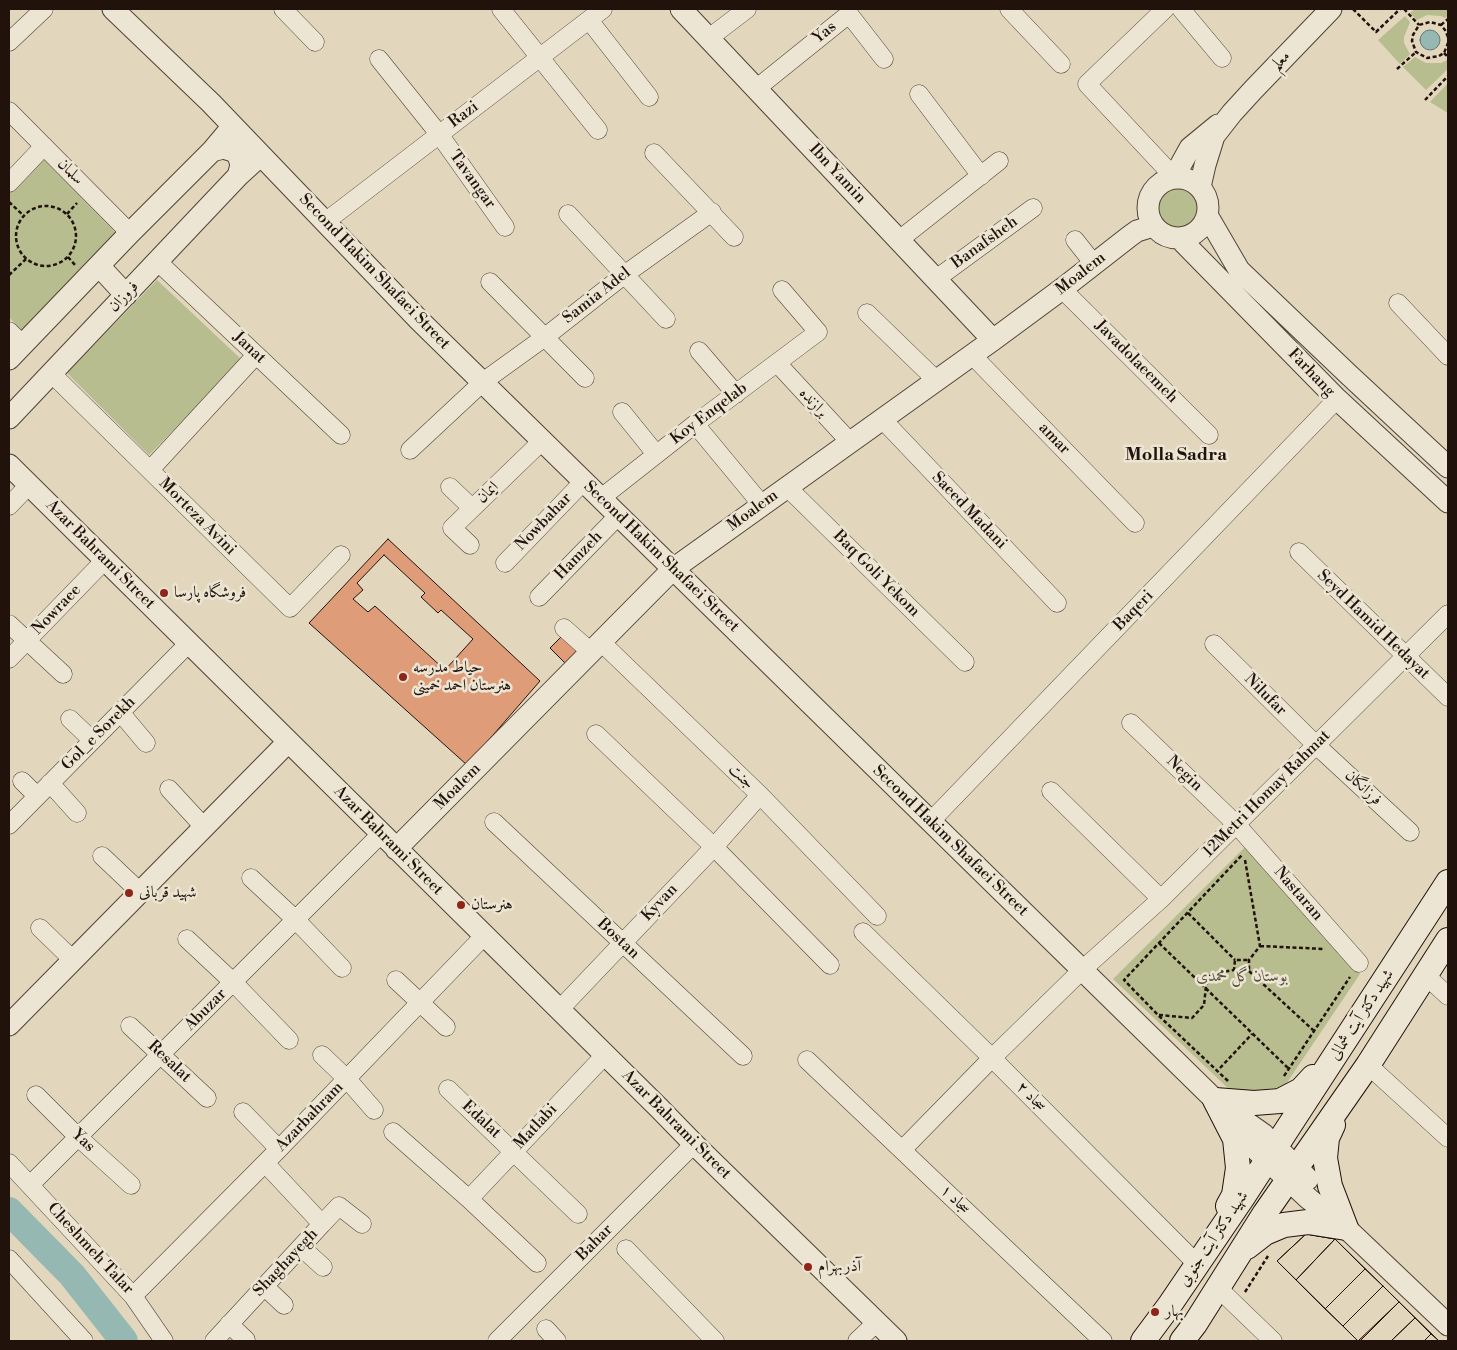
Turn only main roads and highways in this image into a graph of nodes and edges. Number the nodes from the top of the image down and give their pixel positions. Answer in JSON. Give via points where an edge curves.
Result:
{"nodes":[{"id":1,"x":1448,"y":882,"type":"edge"},
{"id":2,"x":1448,"y":940,"type":"edge"},
{"id":3,"x":1341,"y":1046,"type":"junction"},
{"id":4,"x":1340,"y":1105,"type":"junction"},
{"id":5,"x":1271,"y":1154,"type":"joint"},
{"id":6,"x":1292,"y":1174,"type":"joint"},
{"id":7,"x":1240,"y":1252,"type":"junction"},
{"id":8,"x":1201,"y":1259,"type":"junction"},
{"id":9,"x":1143,"y":1341,"type":"edge"},
{"id":10,"x":1182,"y":1341,"type":"edge"}],
"edges":[{"from":1,"to":3,"type":"main road","name":"شهید دکتر آیت شمالی"},
{"from":2,"to":4,"type":"main road","name":"شهید دکتر آیت شمالی"},
{"from":3,"to":5,"type":"main road","name":"شهید دکتر آیت شمالی"},
{"from":3,"to":8,"type":"main road","via":[[1301,1090],[1280,1101],[1254,1103],[1225,1093],[1238,1168],[1234,1194]]},
{"from":4,"to":6,"type":"main road","name":"شهید دکتر آیت شمالی"},
{"from":4,"to":7,"type":"main road","via":[[1327,1138],[1325,1158],[1330,1186],[1346,1228],[1308,1222],[1284,1225],[1266,1233]]},
{"from":5,"to":8,"type":"main road","name":"شهید دکتر آیت جنوبی"},
{"from":6,"to":7,"type":"main road","name":"شهید دکتر آیت جنوبی"},
{"from":7,"to":10,"type":"main road","name":"شهید دکتر آیت جنوبی"},
{"from":8,"to":9,"type":"main road","name":"شهید دکتر آیت جنوبی"}]}
